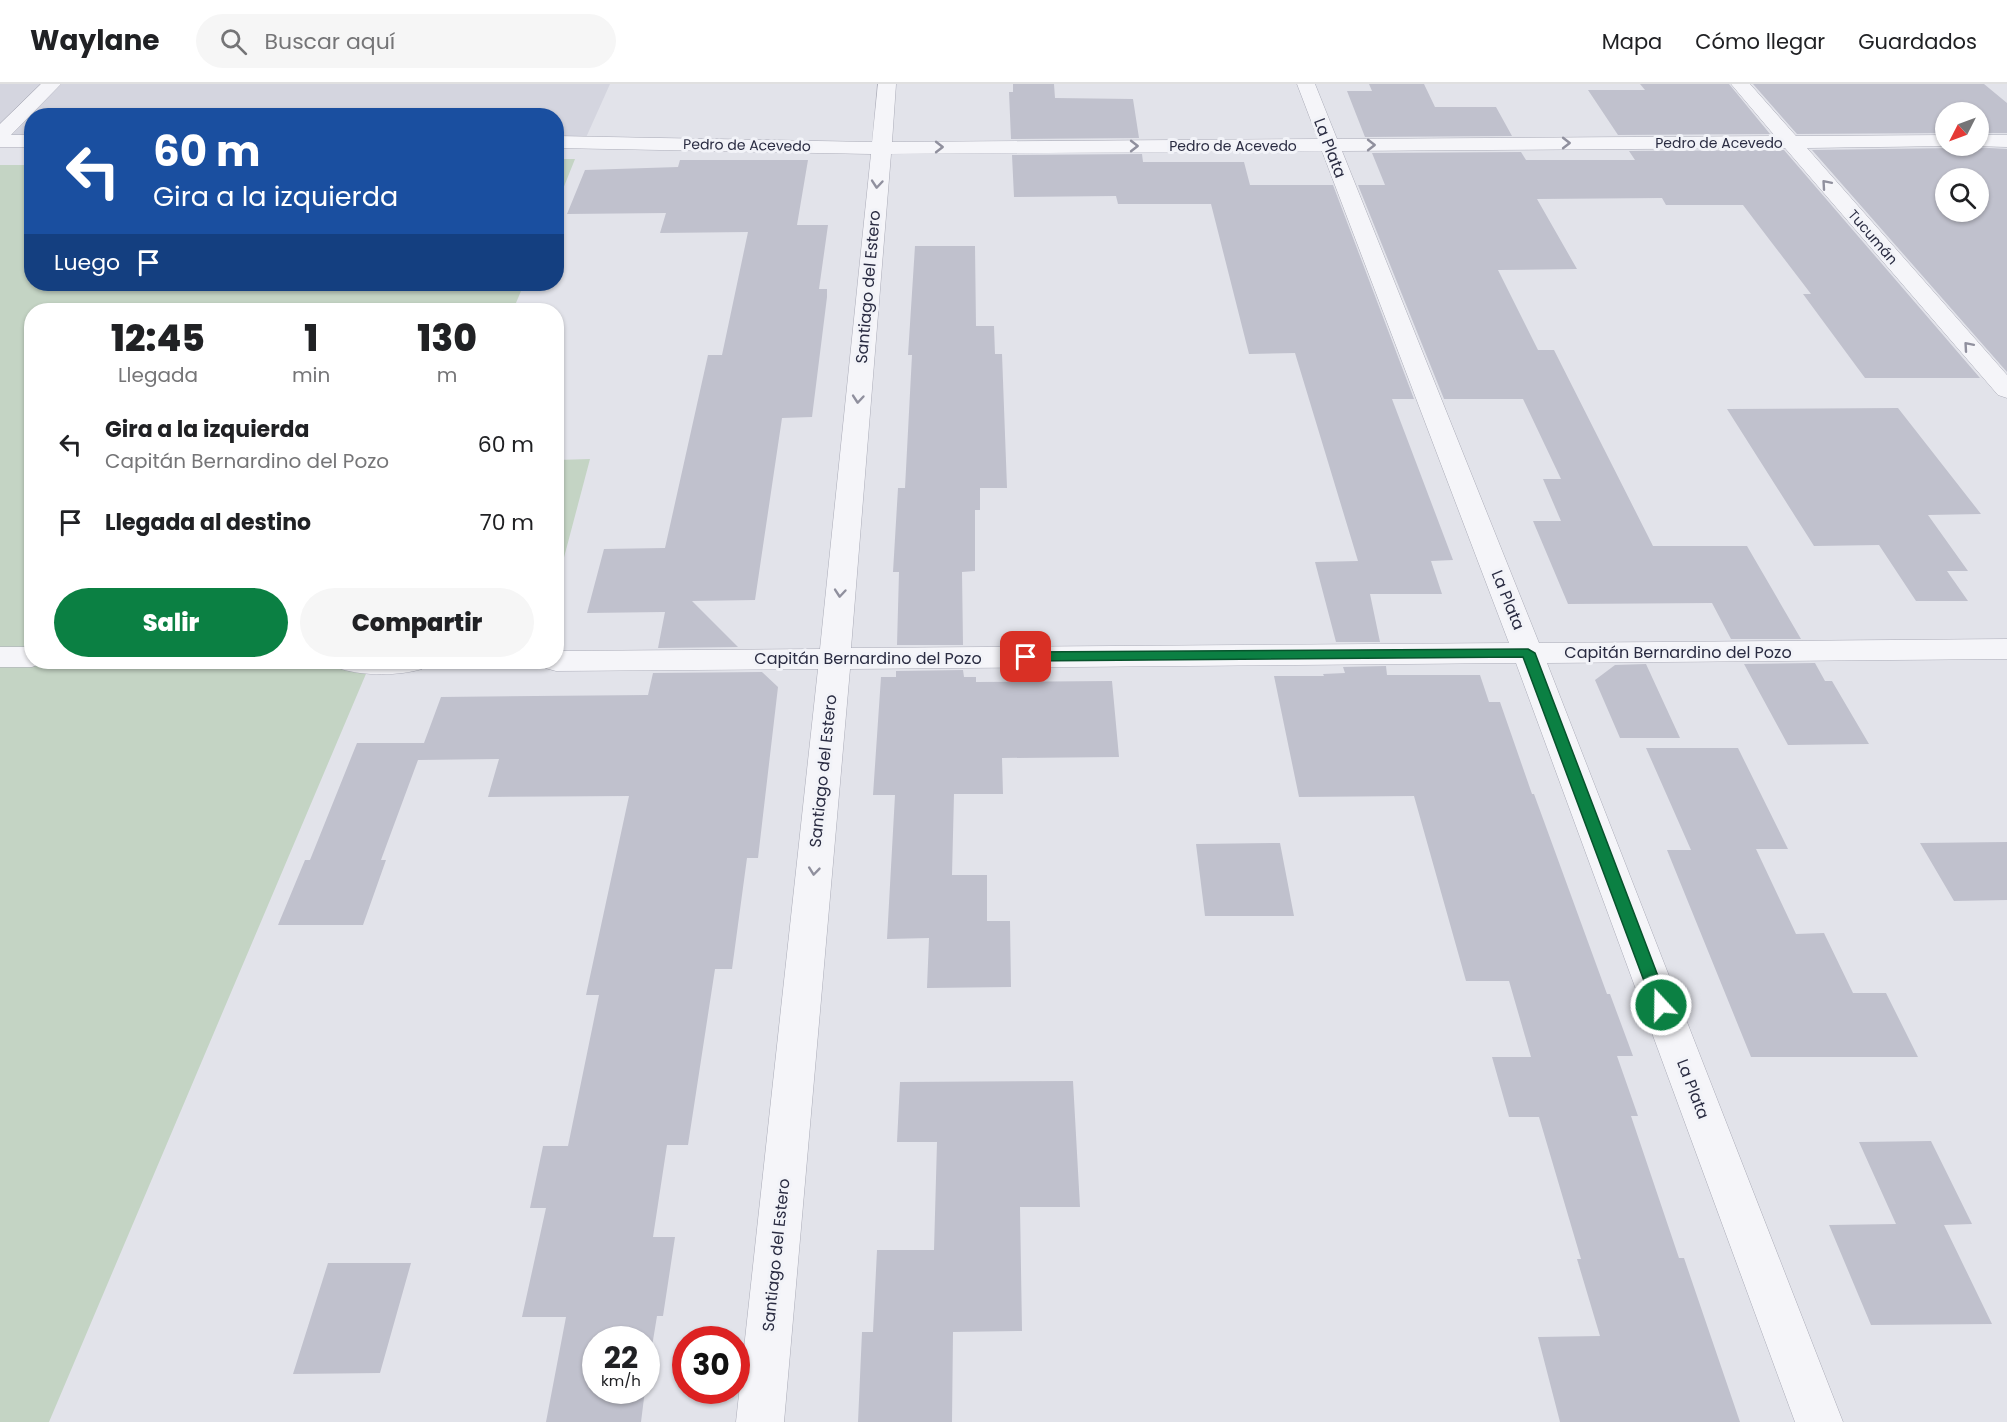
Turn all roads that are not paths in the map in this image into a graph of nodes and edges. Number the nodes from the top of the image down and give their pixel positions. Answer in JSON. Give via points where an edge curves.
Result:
{"nodes":[{"id":1,"x":52,"y":84,"type":"edge"},
{"id":2,"x":887,"y":84,"type":"edge"},
{"id":3,"x":1306,"y":84,"type":"edge"},
{"id":4,"x":1740,"y":84,"type":"edge"},
{"id":5,"x":28,"y":108,"type":"edge"},
{"id":6,"x":24,"y":111,"type":"edge"},
{"id":7,"x":0,"y":135,"type":"edge"},
{"id":8,"x":0,"y":141,"type":"edge"},
{"id":9,"x":24,"y":141,"type":"edge"},
{"id":10,"x":1935,"y":141,"type":"edge"},
{"id":11,"x":1989,"y":141,"type":"edge"},
{"id":12,"x":2007,"y":141,"type":"edge"},
{"id":13,"x":564,"y":142,"type":"edge"},
{"id":14,"x":1790,"y":142,"type":"junction"},
{"id":15,"x":1328,"y":145,"type":"junction"},
{"id":16,"x":881,"y":148,"type":"junction"},
{"id":17,"x":2007,"y":390,"type":"edge"},
{"id":18,"x":2007,"y":649,"type":"edge"},
{"id":19,"x":1528,"y":653,"type":"junction"},
{"id":20,"x":0,"y":657,"type":"edge"},
{"id":21,"x":24,"y":657,"type":"edge"},
{"id":22,"x":835,"y":658,"type":"junction"},
{"id":23,"x":564,"y":661,"type":"edge"},
{"id":24,"x":760,"y":1422,"type":"edge"},
{"id":25,"x":1819,"y":1422,"type":"edge"}],
"edges":[{"from":1,"to":5,"type":"street"},
{"from":2,"to":16,"type":"street","name":"Santiago del Estero"},
{"from":3,"to":15,"type":"street","name":"La Plata"},
{"from":4,"to":14,"type":"street","name":"Tucumán"},
{"from":6,"to":7,"type":"street"},
{"from":8,"to":9,"type":"street"},
{"from":10,"to":14,"type":"street","name":"Pedro de Acevedo"},
{"from":11,"to":12,"type":"street"},
{"from":13,"to":16,"type":"street","name":"Pedro de Acevedo"},
{"from":15,"to":14,"type":"street","name":"Pedro de Acevedo","one_way":true},
{"from":17,"to":14,"type":"street","name":"Tucumán","one_way":true},
{"from":16,"to":15,"type":"street","name":"Pedro de Acevedo","one_way":true},
{"from":15,"to":19,"type":"street","name":"La Plata"},
{"from":16,"to":22,"type":"street","name":"Santiago del Estero","one_way":true},
{"from":18,"to":19,"type":"street","name":"Capitán Bernardino del Pozo"},
{"from":19,"to":22,"type":"street","name":"Capitán Bernardino del Pozo"},
{"from":19,"to":25,"type":"street","name":"La Plata"},
{"from":20,"to":21,"type":"street"},
{"from":22,"to":23,"type":"street","name":"Capitán Bernardino del Pozo"},
{"from":22,"to":24,"type":"street","name":"Santiago del Estero","one_way":true}]}
